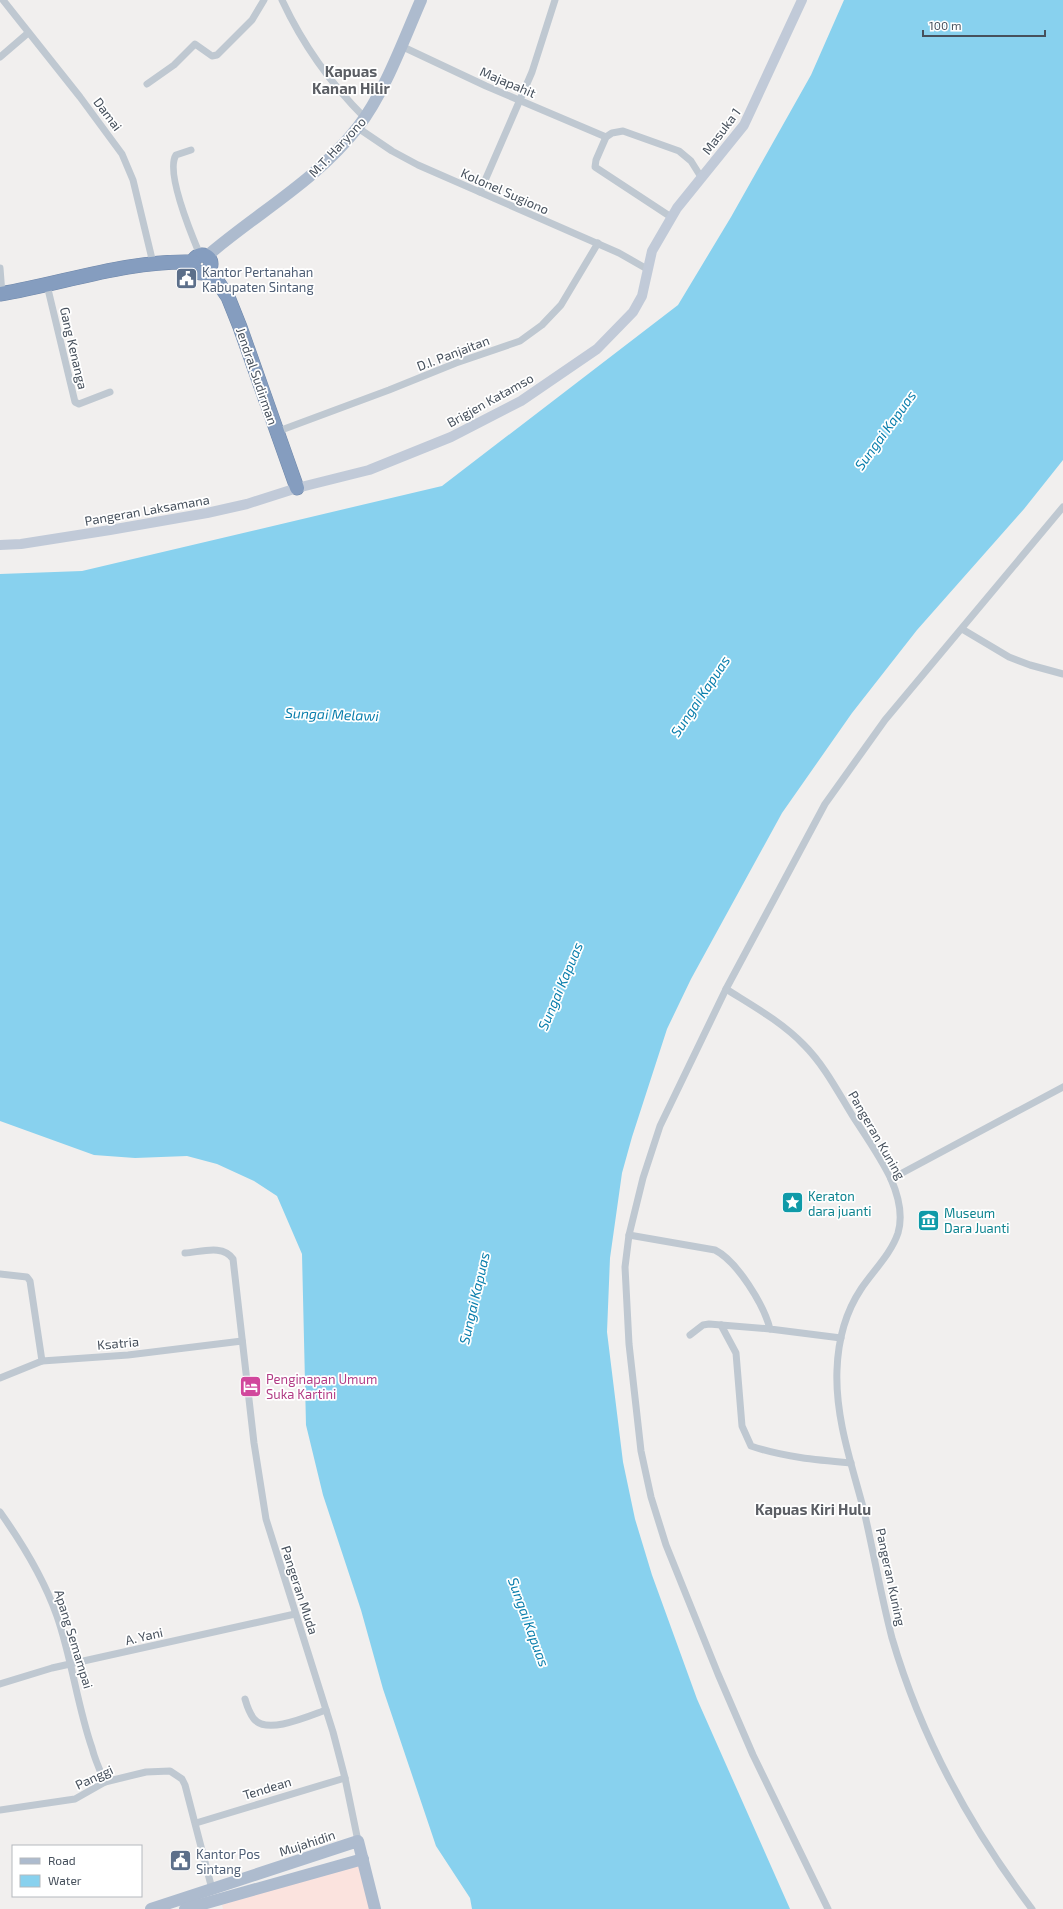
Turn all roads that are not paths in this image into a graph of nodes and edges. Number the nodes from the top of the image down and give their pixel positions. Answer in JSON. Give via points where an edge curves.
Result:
{"nodes":[{"id":1,"x":264,"y":0,"type":"edge"},
{"id":2,"x":282,"y":0,"type":"edge"},
{"id":3,"x":421,"y":0,"type":"edge"},
{"id":4,"x":555,"y":0,"type":"edge"},
{"id":5,"x":802,"y":0,"type":"edge"},
{"id":6,"x":3,"y":4,"type":"edge"},
{"id":7,"x":28,"y":33,"type":"junction"},
{"id":8,"x":401,"y":46,"type":"junction"},
{"id":9,"x":0,"y":57,"type":"edge"},
{"id":10,"x":147,"y":84,"type":"dead end"},
{"id":11,"x":520,"y":100,"type":"junction"},
{"id":12,"x":365,"y":118,"type":"junction"},
{"id":13,"x":358,"y":128,"type":"junction"},
{"id":14,"x":606,"y":138,"type":"junction"},
{"id":15,"x":190,"y":150,"type":"dead end"},
{"id":16,"x":704,"y":173,"type":"junction"},
{"id":17,"x":480,"y":192,"type":"junction"},
{"id":18,"x":671,"y":217,"type":"junction"},
{"id":19,"x":598,"y":243,"type":"junction"},
{"id":20,"x":202,"y":261,"type":"junction"},
{"id":21,"x":153,"y":263,"type":"junction"},
{"id":22,"x":0,"y":268,"type":"edge"},
{"id":23,"x":647,"y":269,"type":"junction"},
{"id":24,"x":47,"y":285,"type":"junction"},
{"id":25,"x":1,"y":294,"type":"edge"},
{"id":26,"x":110,"y":392,"type":"dead end"},
{"id":27,"x":276,"y":432,"type":"junction"},
{"id":28,"x":297,"y":488,"type":"junction"},
{"id":29,"x":1063,"y":507,"type":"edge"},
{"id":30,"x":0,"y":545,"type":"edge"},
{"id":31,"x":962,"y":629,"type":"junction"},
{"id":32,"x":1063,"y":674,"type":"edge"},
{"id":33,"x":726,"y":989,"type":"junction"},
{"id":34,"x":1063,"y":1087,"type":"edge"},
{"id":35,"x":891,"y":1179,"type":"junction"},
{"id":36,"x":629,"y":1235,"type":"junction"},
{"id":37,"x":185,"y":1253,"type":"dead end"},
{"id":38,"x":0,"y":1274,"type":"edge"},
{"id":39,"x":721,"y":1325,"type":"junction"},
{"id":40,"x":770,"y":1329,"type":"junction"},
{"id":41,"x":690,"y":1335,"type":"dead end"},
{"id":42,"x":841,"y":1338,"type":"junction"},
{"id":43,"x":242,"y":1341,"type":"junction"},
{"id":44,"x":42,"y":1361,"type":"junction"},
{"id":45,"x":0,"y":1378,"type":"edge"},
{"id":46,"x":851,"y":1463,"type":"junction"},
{"id":47,"x":0,"y":1512,"type":"edge"},
{"id":48,"x":295,"y":1614,"type":"junction"},
{"id":49,"x":71,"y":1665,"type":"junction"},
{"id":50,"x":0,"y":1684,"type":"edge"},
{"id":51,"x":245,"y":1699,"type":"dead end"},
{"id":52,"x":326,"y":1710,"type":"junction"},
{"id":53,"x":345,"y":1778,"type":"junction"},
{"id":54,"x":105,"y":1782,"type":"junction"},
{"id":55,"x":0,"y":1810,"type":"edge"},
{"id":56,"x":196,"y":1823,"type":"junction"},
{"id":57,"x":358,"y":1841,"type":"junction"},
{"id":58,"x":363,"y":1858,"type":"junction"},
{"id":59,"x":214,"y":1899,"type":"edge"},
{"id":60,"x":151,"y":1909,"type":"edge"},
{"id":61,"x":185,"y":1909,"type":"edge"},
{"id":62,"x":375,"y":1909,"type":"edge"},
{"id":63,"x":828,"y":1909,"type":"edge"},
{"id":64,"x":1032,"y":1909,"type":"edge"}],
"edges":[{"from":1,"to":10,"type":"street","via":[[252,20],[217,55],[212,56],[195,44],[174,65]]},
{"from":2,"to":12,"type":"street","via":[[320,65],[346,99]]},
{"from":3,"to":8,"type":"main road","name":"M.T. Haryono"},
{"from":4,"to":11,"type":"street","via":[[532,72]]},
{"from":5,"to":16,"type":"street","name":"Masuka 1","via":[[751,114],[724,152]]},
{"from":6,"to":7,"type":"street","name":"Damai"},
{"from":7,"to":9,"type":"street"},
{"from":7,"to":21,"type":"street","name":"Damai","via":[[122,154],[132,180]]},
{"from":8,"to":11,"type":"street","name":"Majapahit"},
{"from":8,"to":12,"type":"main road","name":"M.T. Haryono"},
{"from":11,"to":14,"type":"street","name":"Majapahit"},
{"from":11,"to":17,"type":"street"},
{"from":12,"to":13,"type":"main road","name":"M.T. Haryono"},
{"from":13,"to":17,"type":"street","name":"Kolonel Sugiono","via":[[405,158]]},
{"from":13,"to":20,"type":"main road","name":"M.T. Haryono","via":[[320,168]]},
{"from":14,"to":16,"type":"street","via":[[612,133],[623,131],[679,151]]},
{"from":14,"to":18,"type":"street","via":[[595,166]]},
{"from":15,"to":20,"type":"street","via":[[176,155],[173,159],[184,214]]},
{"from":16,"to":18,"type":"street","name":"Masuka 1"},
{"from":17,"to":19,"type":"street","name":"Kolonel Sugiono"},
{"from":18,"to":23,"type":"street","name":"Masuka 1","via":[[652,251]]},
{"from":19,"to":23,"type":"street","name":"Kolonel Sugiono"},
{"from":19,"to":27,"type":"street","name":"D.I. Panjaitan","via":[[561,305],[542,325],[520,341]]},
{"from":20,"to":21,"type":"highway"},
{"from":20,"to":27,"type":"highway","name":"Jendral Sudirman","via":[[230,303]]},
{"from":21,"to":24,"type":"highway","via":[[90,274]]},
{"from":22,"to":25,"type":"street"},
{"from":23,"to":28,"type":"street","name":"Brigjen Katamso","via":[[642,296],[633,312],[616,330],[596,349],[521,401],[451,437],[369,470]]},
{"from":24,"to":25,"type":"highway"},
{"from":24,"to":26,"type":"street","name":"Gang Kenanga","via":[[75,402],[77,404]]},
{"from":27,"to":28,"type":"highway","name":"Jendral Sudirman"},
{"from":28,"to":30,"type":"street","name":"Pangeran Laksamana","via":[[247,504],[207,513],[21,544]]},
{"from":29,"to":31,"type":"street"},
{"from":31,"to":32,"type":"street","via":[[1008,657]]},
{"from":31,"to":33,"type":"street","via":[[885,720],[825,804]]},
{"from":33,"to":35,"type":"street","name":"Pangeran Kuning","via":[[777,1022],[804,1045],[828,1077]]},
{"from":33,"to":36,"type":"street","via":[[660,1126],[643,1178]]},
{"from":34,"to":35,"type":"street"},
{"from":35,"to":42,"type":"street","name":"Pangeran Kuning","via":[[900,1211],[897,1234],[883,1260],[860,1290],[846,1319]]},
{"from":36,"to":40,"type":"street","via":[[719,1252],[746,1282],[760,1304]]},
{"from":36,"to":63,"type":"street","via":[[625,1267],[629,1344],[639,1436],[651,1497],[666,1545],[718,1674],[753,1755]]},
{"from":37,"to":43,"type":"street","name":"Pangeran Muda","via":[[223,1250],[229,1253],[235,1267]]},
{"from":38,"to":44,"type":"street","via":[[28,1277]]},
{"from":39,"to":40,"type":"street"},
{"from":39,"to":41,"type":"street","via":[[704,1325]]},
{"from":39,"to":46,"type":"street","via":[[736,1354],[742,1426],[751,1446],[779,1454]]},
{"from":40,"to":42,"type":"street"},
{"from":42,"to":46,"type":"street","name":"Pangeran Kuning","via":[[837,1391]]},
{"from":43,"to":44,"type":"street","name":"Ksatria","via":[[128,1355]]},
{"from":43,"to":48,"type":"street","name":"Pangeran Muda","via":[[266,1519]]},
{"from":44,"to":45,"type":"street","name":"Ksatria"},
{"from":46,"to":64,"type":"street","name":"Pangeran Kuning","via":[[892,1638],[902,1674],[917,1712],[947,1778],[1002,1868]]},
{"from":47,"to":49,"type":"street","name":"Apang Semampai","via":[[45,1586]]},
{"from":48,"to":49,"type":"street","name":"A. Yani"},
{"from":48,"to":52,"type":"street","name":"Pangeran Muda"},
{"from":49,"to":50,"type":"street","name":"A. Yani","via":[[52,1668]]},
{"from":49,"to":54,"type":"street","name":"Apang Semampai","via":[[91,1747]]},
{"from":51,"to":52,"type":"street","via":[[254,1719],[265,1726],[278,1725]]},
{"from":52,"to":53,"type":"street","name":"Pangeran Muda"},
{"from":53,"to":56,"type":"street","name":"Tendean"},
{"from":53,"to":57,"type":"street","name":"Pangeran Muda"},
{"from":54,"to":55,"type":"street","name":"Panggi","via":[[75,1799]]},
{"from":54,"to":56,"type":"street","name":"Panggi","via":[[146,1772],[170,1771],[182,1779]]},
{"from":56,"to":59,"type":"street","name":"Panggi"},
{"from":57,"to":58,"type":"main road"},
{"from":57,"to":59,"type":"main road","name":"Mujahidin"},
{"from":58,"to":59,"type":"main road"},
{"from":58,"to":62,"type":"main road"},
{"from":59,"to":60,"type":"main road","name":"Mujahidin"},
{"from":59,"to":61,"type":"main road"}]}
